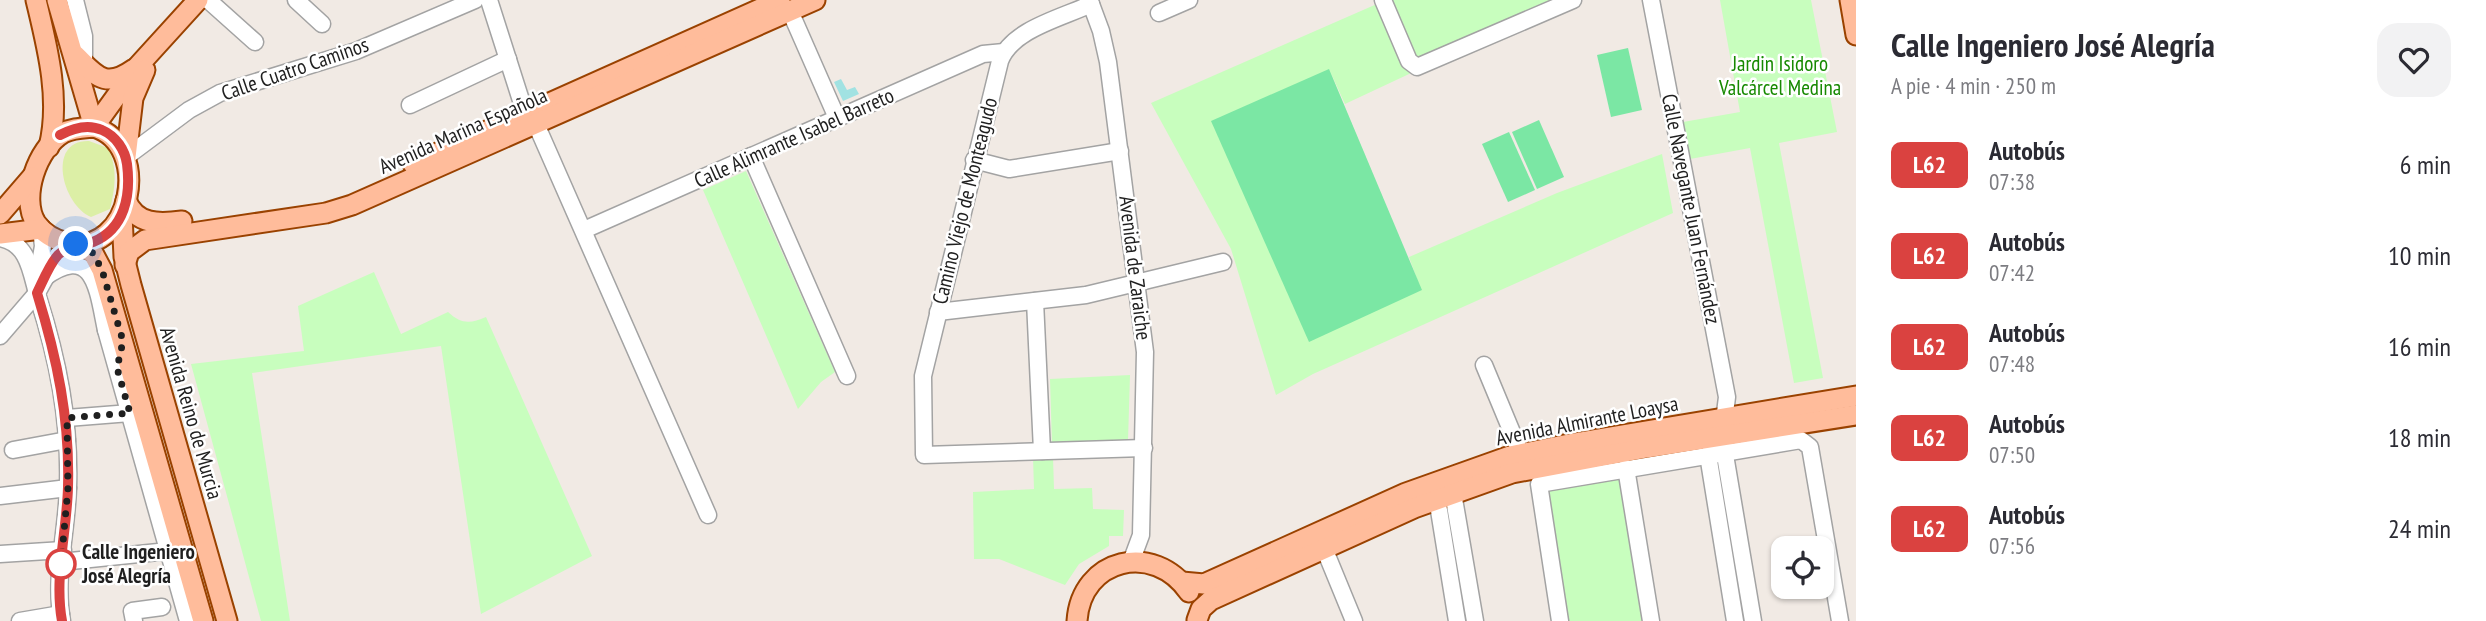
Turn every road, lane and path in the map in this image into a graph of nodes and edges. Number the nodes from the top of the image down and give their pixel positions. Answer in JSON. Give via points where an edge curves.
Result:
{"nodes":[{"id":1,"x":36,"y":0,"type":"edge"},
{"id":2,"x":57,"y":0,"type":"edge"},
{"id":3,"x":75,"y":0,"type":"edge"},
{"id":4,"x":198,"y":0,"type":"edge"},
{"id":5,"x":208,"y":0,"type":"edge"},
{"id":6,"x":296,"y":0,"type":"edge"},
{"id":7,"x":475,"y":0,"type":"edge"},
{"id":8,"x":489,"y":0,"type":"edge"},
{"id":9,"x":814,"y":0,"type":"edge"},
{"id":10,"x":1189,"y":0,"type":"edge"},
{"id":11,"x":1383,"y":0,"type":"edge"},
{"id":12,"x":1573,"y":0,"type":"edge"},
{"id":13,"x":1651,"y":0,"type":"edge"},
{"id":14,"x":1850,"y":0,"type":"edge"},
{"id":15,"x":1090,"y":2,"type":"edge"},
{"id":16,"x":785,"y":5,"type":"edge"},
{"id":17,"x":1159,"y":13,"type":"dead end"},
{"id":18,"x":322,"y":24,"type":"dead end"},
{"id":19,"x":1856,"y":35,"type":"edge"},
{"id":20,"x":255,"y":42,"type":"dead end"},
{"id":21,"x":1004,"y":52,"type":"junction"},
{"id":22,"x":153,"y":53,"type":"junction"},
{"id":23,"x":78,"y":59,"type":"junction"},
{"id":24,"x":508,"y":59,"type":"junction"},
{"id":25,"x":138,"y":66,"type":"junction"},
{"id":26,"x":410,"y":105,"type":"dead end"},
{"id":27,"x":531,"y":118,"type":"junction"},
{"id":28,"x":837,"y":118,"type":"junction"},
{"id":29,"x":94,"y":127,"type":"junction"},
{"id":30,"x":49,"y":148,"type":"junction"},
{"id":31,"x":1119,"y":151,"type":"junction"},
{"id":32,"x":751,"y":156,"type":"junction"},
{"id":33,"x":126,"y":157,"type":"junction"},
{"id":34,"x":974,"y":160,"type":"junction"},
{"id":35,"x":33,"y":176,"type":"junction"},
{"id":36,"x":124,"y":207,"type":"junction"},
{"id":37,"x":0,"y":214,"type":"edge"},
{"id":38,"x":41,"y":229,"type":"junction"},
{"id":39,"x":584,"y":230,"type":"junction"},
{"id":40,"x":0,"y":236,"type":"edge"},
{"id":41,"x":76,"y":244,"type":"junction"},
{"id":42,"x":1223,"y":262,"type":"dead end"},
{"id":43,"x":125,"y":265,"type":"junction"},
{"id":44,"x":38,"y":285,"type":"junction"},
{"id":45,"x":1137,"y":285,"type":"junction"},
{"id":46,"x":1035,"y":301,"type":"junction"},
{"id":47,"x":938,"y":312,"type":"junction"},
{"id":48,"x":106,"y":330,"type":"junction"},
{"id":49,"x":0,"y":336,"type":"edge"},
{"id":50,"x":123,"y":341,"type":"junction"},
{"id":51,"x":1484,"y":365,"type":"dead end"},
{"id":52,"x":117,"y":368,"type":"junction"},
{"id":53,"x":847,"y":376,"type":"dead end"},
{"id":54,"x":1856,"y":397,"type":"edge"},
{"id":55,"x":130,"y":413,"type":"junction"},
{"id":56,"x":1856,"y":415,"type":"edge"},
{"id":57,"x":67,"y":418,"type":"junction"},
{"id":58,"x":67,"y":440,"type":"junction"},
{"id":59,"x":1727,"y":445,"type":"junction"},
{"id":60,"x":1144,"y":448,"type":"junction"},
{"id":61,"x":13,"y":450,"type":"dead end"},
{"id":62,"x":1042,"y":451,"type":"junction"},
{"id":63,"x":1521,"y":454,"type":"junction"},
{"id":64,"x":1709,"y":462,"type":"junction"},
{"id":65,"x":1626,"y":468,"type":"junction"},
{"id":66,"x":68,"y":488,"type":"junction"},
{"id":67,"x":0,"y":496,"type":"edge"},
{"id":68,"x":1445,"y":496,"type":"junction"},
{"id":69,"x":708,"y":515,"type":"dead end"},
{"id":70,"x":1324,"y":548,"type":"junction"},
{"id":71,"x":168,"y":551,"type":"junction"},
{"id":72,"x":0,"y":554,"type":"edge"},
{"id":73,"x":62,"y":556,"type":"junction"},
{"id":74,"x":1140,"y":562,"type":"junction"},
{"id":75,"x":1182,"y":582,"type":"junction"},
{"id":76,"x":162,"y":607,"type":"dead end"},
{"id":77,"x":61,"y":618,"type":"edge"},
{"id":78,"x":1197,"y":620,"type":"edge"},
{"id":79,"x":20,"y":621,"type":"edge"},
{"id":80,"x":134,"y":621,"type":"edge"},
{"id":81,"x":188,"y":621,"type":"edge"},
{"id":82,"x":203,"y":621,"type":"edge"},
{"id":83,"x":227,"y":621,"type":"edge"},
{"id":84,"x":1077,"y":621,"type":"edge"},
{"id":85,"x":1354,"y":621,"type":"edge"},
{"id":86,"x":1457,"y":621,"type":"edge"},
{"id":87,"x":1475,"y":621,"type":"edge"},
{"id":88,"x":1560,"y":621,"type":"edge"},
{"id":89,"x":1651,"y":621,"type":"edge"},
{"id":90,"x":1735,"y":621,"type":"edge"},
{"id":91,"x":1752,"y":621,"type":"edge"},
{"id":92,"x":1840,"y":621,"type":"edge"}],
"edges":[{"from":1,"to":30,"type":"main road","via":[[52,91]]},
{"from":2,"to":23,"type":"main road"},
{"from":3,"to":23,"type":"street","via":[[84,36]]},
{"from":4,"to":22,"type":"main road"},
{"from":5,"to":20,"type":"street"},
{"from":6,"to":18,"type":"street"},
{"from":7,"to":33,"type":"street","name":"Calle Cuatro Caminos","via":[[356,51],[220,93]]},
{"from":8,"to":24,"type":"street"},
{"from":9,"to":16,"type":"main road","name":"Avenida Marina Española"},
{"from":10,"to":17,"type":"street"},
{"from":11,"to":12,"type":"street","via":[[1409,61],[1417,67]]},
{"from":13,"to":59,"type":"street","name":"Calle Navegante Juan Fernández","via":[[1727,397]]},
{"from":14,"to":19,"type":"main road"},
{"from":15,"to":21,"type":"street","via":[[1017,38]]},
{"from":15,"to":31,"type":"street","name":"Avenida de Zaraiche","via":[[1105,45]]},
{"from":16,"to":27,"type":"main road","name":"Avenida Marina Española"},
{"from":16,"to":28,"type":"street"},
{"from":21,"to":28,"type":"street","name":"Calle Alimrante Isabel Barreto","via":[[984,54]]},
{"from":21,"to":34,"type":"street","name":"Camino Viejo de Monteagudo"},
{"from":22,"to":25,"type":"main road"},
{"from":22,"to":33,"type":"main road","via":[[133,98]]},
{"from":23,"to":25,"type":"main road","via":[[94,75],[108,79]]},
{"from":23,"to":29,"type":"main road"},
{"from":24,"to":26,"type":"street"},
{"from":24,"to":27,"type":"street"},
{"from":25,"to":29,"type":"main road"},
{"from":27,"to":36,"type":"main road","name":"Avenida Marina Española","via":[[322,201],[158,224]]},
{"from":27,"to":39,"type":"street"},
{"from":27,"to":43,"type":"main road","name":"Avenida Marina Española","via":[[337,210],[155,237],[133,247]]},
{"from":28,"to":32,"type":"street","name":"Calle Alimrante Isabel Barreto"},
{"from":29,"to":30,"type":"main road","via":[[66,132]]},
{"from":29,"to":33,"type":"main road","via":[[116,140]]},
{"from":30,"to":35,"type":"main road"},
{"from":31,"to":34,"type":"street","via":[[1009,169]]},
{"from":31,"to":45,"type":"street","name":"Avenida de Zaraiche"},
{"from":32,"to":39,"type":"street","name":"Calle Alimrante Isabel Barreto"},
{"from":32,"to":53,"type":"street"},
{"from":33,"to":36,"type":"main road"},
{"from":34,"to":47,"type":"street","name":"Camino Viejo de Monteagudo"},
{"from":35,"to":37,"type":"main road"},
{"from":35,"to":38,"type":"main road","via":[[29,201]]},
{"from":36,"to":41,"type":"main road","via":[[104,236]]},
{"from":36,"to":43,"type":"main road","name":"Avenida Reino de Murcia"},
{"from":38,"to":40,"type":"main road"},
{"from":38,"to":41,"type":"main road"},
{"from":38,"to":44,"type":"street"},
{"from":39,"to":69,"type":"street"},
{"from":40,"to":44,"type":"street","via":[[24,252]]},
{"from":41,"to":44,"type":"street","via":[[58,255]]},
{"from":41,"to":50,"type":"main road","via":[[99,260]]},
{"from":42,"to":45,"type":"street"},
{"from":43,"to":83,"type":"main road","name":"Avenida Reino de Murcia"},
{"from":44,"to":48,"type":"street","via":[[60,268],[79,265],[88,269],[95,279]]},
{"from":44,"to":49,"type":"street"},
{"from":44,"to":57,"type":"street"},
{"from":45,"to":46,"type":"street"},
{"from":45,"to":60,"type":"street","name":"Avenida de Zaraiche","via":[[1147,371]]},
{"from":46,"to":47,"type":"street"},
{"from":46,"to":62,"type":"street"},
{"from":47,"to":62,"type":"street","name":"Camino Viejo de Monteagudo","via":[[922,389],[924,455]]},
{"from":48,"to":50,"type":"street"},
{"from":48,"to":52,"type":"street"},
{"from":50,"to":52,"type":"street"},
{"from":50,"to":82,"type":"main road"},
{"from":51,"to":63,"type":"street"},
{"from":52,"to":55,"type":"street"},
{"from":54,"to":59,"type":"main road","name":"Avenida Almirante Loaysa","via":[[1803,406]]},
{"from":55,"to":57,"type":"street"},
{"from":55,"to":71,"type":"street"},
{"from":56,"to":59,"type":"main road","name":"Avenida Almirante Loaysa"},
{"from":57,"to":58,"type":"street"},
{"from":58,"to":61,"type":"street"},
{"from":58,"to":66,"type":"street"},
{"from":59,"to":63,"type":"main road","name":"Avenida Almirante Loaysa"},
{"from":59,"to":64,"type":"street"},
{"from":59,"to":64,"type":"street","via":[[1717,461]]},
{"from":59,"to":68,"type":"main road","name":"Avenida Almirante Loaysa","via":[[1702,433],[1660,440],[1646,448],[1534,468]]},
{"from":59,"to":91,"type":"street","name":"Calle Navegante Juan Fernández"},
{"from":59,"to":92,"type":"street","via":[[1801,440],[1810,447]]},
{"from":60,"to":62,"type":"street"},
{"from":60,"to":74,"type":"street","name":"Avenida de Zaraiche"},
{"from":63,"to":75,"type":"main road","name":"Avenida Almirante Loaysa","via":[[1406,493],[1204,584]]},
{"from":64,"to":65,"type":"street"},
{"from":64,"to":90,"type":"street"},
{"from":65,"to":88,"type":"street","via":[[1539,484]]},
{"from":65,"to":89,"type":"street"},
{"from":66,"to":67,"type":"street"},
{"from":66,"to":73,"type":"street"},
{"from":68,"to":70,"type":"main road","name":"Avenida Almirante Loaysa"},
{"from":68,"to":86,"type":"street"},
{"from":68,"to":87,"type":"street"},
{"from":70,"to":78,"type":"main road","name":"Avenida Almirante Loaysa","via":[[1211,600]]},
{"from":70,"to":85,"type":"street"},
{"from":71,"to":73,"type":"street"},
{"from":71,"to":81,"type":"street"},
{"from":72,"to":73,"type":"street"},
{"from":73,"to":77,"type":"street"},
{"from":74,"to":75,"type":"main road","via":[[1173,573]]},
{"from":74,"to":84,"type":"main road","via":[[1104,572],[1090,585]]},
{"from":75,"to":78,"type":"main road"},
{"from":76,"to":80,"type":"street","via":[[132,611]]},
{"from":77,"to":79,"type":"street"}]}
